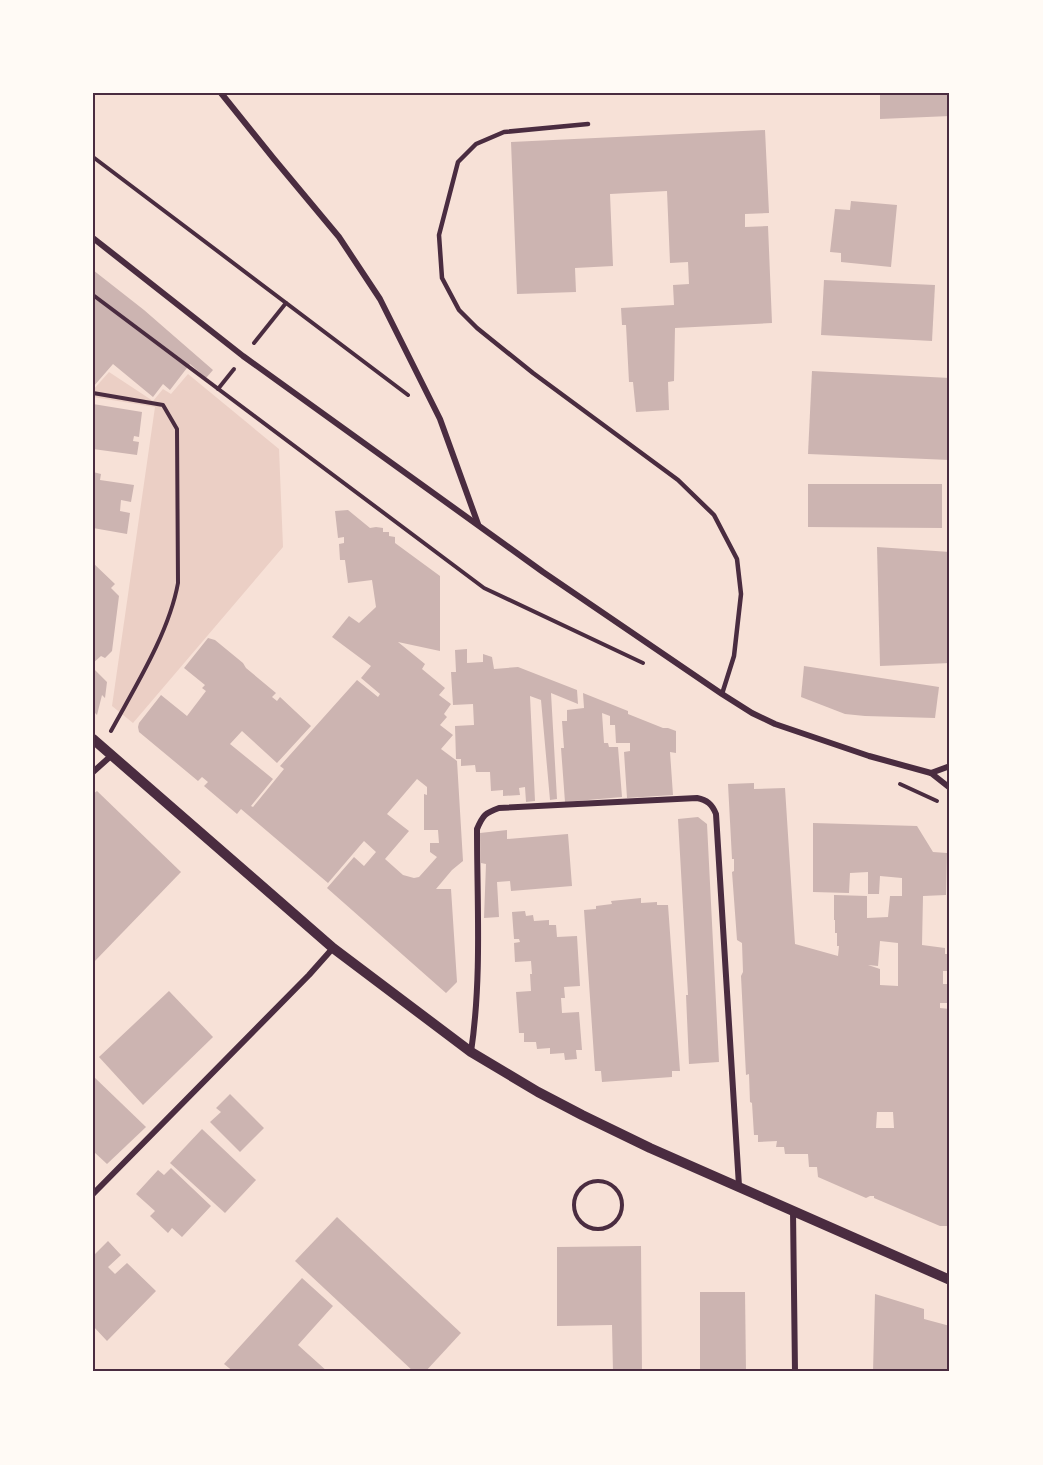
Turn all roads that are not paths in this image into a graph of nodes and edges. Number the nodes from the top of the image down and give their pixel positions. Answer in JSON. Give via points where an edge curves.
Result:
{"nodes":[{"id":1,"x":221,"y":93,"type":"edge"},
{"id":2,"x":588,"y":124,"type":"dead end"},
{"id":3,"x":93,"y":237,"type":"edge"},
{"id":4,"x":478,"y":526,"type":"junction"},
{"id":5,"x":722,"y":694,"type":"junction"},
{"id":6,"x":93,"y":739,"type":"edge"},
{"id":7,"x":112,"y":755,"type":"junction"},
{"id":8,"x":950,"y":766,"type":"edge"},
{"id":9,"x":93,"y":772,"type":"edge"},
{"id":10,"x":931,"y":773,"type":"junction"},
{"id":11,"x":950,"y":788,"type":"edge"},
{"id":12,"x":333,"y":948,"type":"junction"},
{"id":13,"x":471,"y":1052,"type":"junction"},
{"id":14,"x":739,"y":1186,"type":"junction"},
{"id":15,"x":93,"y":1194,"type":"edge"},
{"id":16,"x":793,"y":1210,"type":"junction"},
{"id":17,"x":950,"y":1280,"type":"edge"},
{"id":18,"x":795,"y":1372,"type":"edge"}],
"edges":[{"from":1,"to":4,"type":"street","via":[[339,237],[380,299],[440,419]]},
{"from":2,"to":5,"type":"lane","via":[[504,132],[476,144],[458,162],[440,235],[442,278],[459,310],[477,328],[678,480],[714,515],[737,559],[741,594],[734,656]]},
{"from":3,"to":4,"type":"street","via":[[243,356]]},
{"from":4,"to":5,"type":"street"},
{"from":5,"to":10,"type":"street","via":[[775,723]]},
{"from":6,"to":7,"type":"street"},
{"from":7,"to":9,"type":"street"},
{"from":7,"to":12,"type":"street"},
{"from":8,"to":10,"type":"street"},
{"from":10,"to":11,"type":"street"},
{"from":12,"to":13,"type":"street"},
{"from":12,"to":15,"type":"street"},
{"from":13,"to":14,"type":"street","via":[[582,1115]]},
{"from":13,"to":14,"type":"street","via":[[477,986],[477,829],[482,818],[500,808],[705,800],[716,814]]},
{"from":14,"to":16,"type":"street"},
{"from":16,"to":17,"type":"street"},
{"from":16,"to":18,"type":"street"}]}
